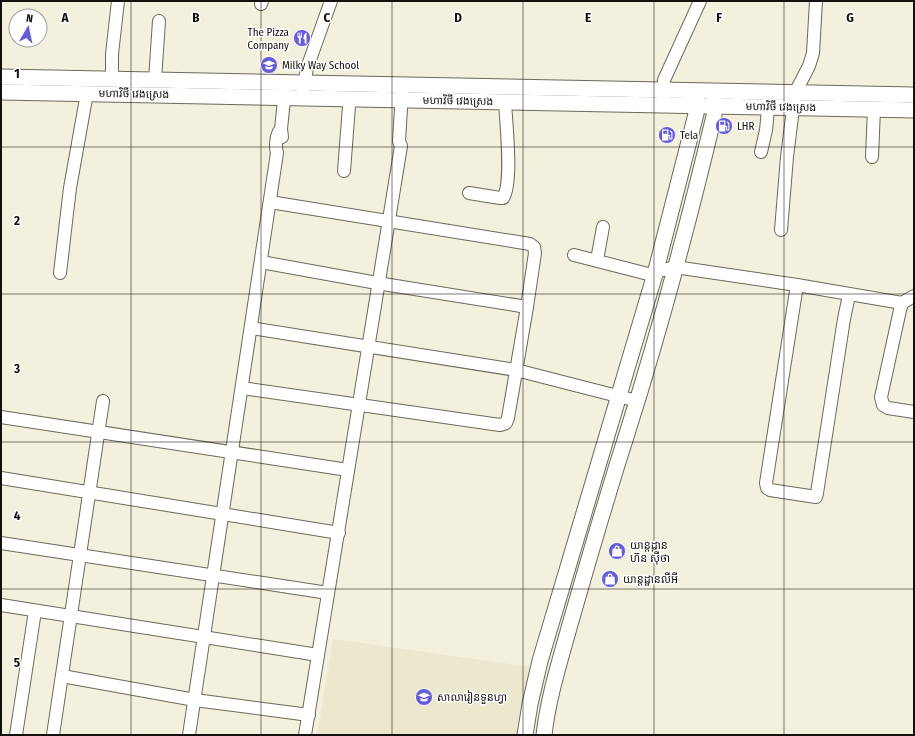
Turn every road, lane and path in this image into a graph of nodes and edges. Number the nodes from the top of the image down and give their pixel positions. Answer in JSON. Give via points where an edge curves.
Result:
{"nodes":[{"id":1,"x":118,"y":1,"type":"edge"},
{"id":2,"x":330,"y":1,"type":"edge"},
{"id":3,"x":700,"y":1,"type":"edge"},
{"id":4,"x":816,"y":1,"type":"edge"},
{"id":5,"x":159,"y":21,"type":"dead end"},
{"id":6,"x":1,"y":77,"type":"edge"},
{"id":7,"x":112,"y":79,"type":"junction"},
{"id":8,"x":155,"y":80,"type":"junction"},
{"id":9,"x":285,"y":90,"type":"junction"},
{"id":10,"x":303,"y":90,"type":"junction"},
{"id":11,"x":664,"y":90,"type":"junction"},
{"id":12,"x":1,"y":92,"type":"edge"},
{"id":13,"x":405,"y":92,"type":"junction"},
{"id":14,"x":87,"y":93,"type":"junction"},
{"id":15,"x":914,"y":95,"type":"edge"},
{"id":16,"x":351,"y":98,"type":"junction"},
{"id":17,"x":696,"y":98,"type":"junction"},
{"id":18,"x":715,"y":99,"type":"junction"},
{"id":19,"x":769,"y":100,"type":"junction"},
{"id":20,"x":794,"y":100,"type":"junction"},
{"id":21,"x":505,"y":102,"type":"junction"},
{"id":22,"x":663,"y":105,"type":"junction"},
{"id":23,"x":874,"y":109,"type":"junction"},
{"id":24,"x":914,"y":110,"type":"edge"},
{"id":25,"x":761,"y":152,"type":"dead end"},
{"id":26,"x":872,"y":157,"type":"dead end"},
{"id":27,"x":344,"y":171,"type":"dead end"},
{"id":28,"x":469,"y":193,"type":"dead end"},
{"id":29,"x":270,"y":202,"type":"junction"},
{"id":30,"x":388,"y":221,"type":"junction"},
{"id":31,"x":603,"y":227,"type":"dead end"},
{"id":32,"x":781,"y":230,"type":"dead end"},
{"id":33,"x":574,"y":255,"type":"dead end"},
{"id":34,"x":597,"y":260,"type":"junction"},
{"id":35,"x":261,"y":262,"type":"junction"},
{"id":36,"x":676,"y":267,"type":"junction"},
{"id":37,"x":60,"y":273,"type":"dead end"},
{"id":38,"x":656,"y":274,"type":"junction"},
{"id":39,"x":377,"y":283,"type":"junction"},
{"id":40,"x":797,"y":285,"type":"junction"},
{"id":41,"x":849,"y":295,"type":"junction"},
{"id":42,"x":914,"y":296,"type":"edge"},
{"id":43,"x":902,"y":303,"type":"junction"},
{"id":44,"x":527,"y":307,"type":"junction"},
{"id":45,"x":251,"y":328,"type":"junction"},
{"id":46,"x":368,"y":346,"type":"junction"},
{"id":47,"x":516,"y":370,"type":"junction"},
{"id":48,"x":242,"y":388,"type":"junction"},
{"id":49,"x":620,"y":396,"type":"junction"},
{"id":50,"x":103,"y":401,"type":"dead end"},
{"id":51,"x":637,"y":401,"type":"junction"},
{"id":52,"x":359,"y":405,"type":"junction"},
{"id":53,"x":914,"y":412,"type":"edge"},
{"id":54,"x":1,"y":417,"type":"edge"},
{"id":55,"x":98,"y":432,"type":"junction"},
{"id":56,"x":232,"y":452,"type":"junction"},
{"id":57,"x":348,"y":470,"type":"junction"},
{"id":58,"x":1,"y":478,"type":"edge"},
{"id":59,"x":89,"y":492,"type":"junction"},
{"id":60,"x":223,"y":515,"type":"junction"},
{"id":61,"x":339,"y":533,"type":"junction"},
{"id":62,"x":1,"y":543,"type":"edge"},
{"id":63,"x":80,"y":554,"type":"junction"},
{"id":64,"x":213,"y":576,"type":"junction"},
{"id":65,"x":328,"y":593,"type":"junction"},
{"id":66,"x":1,"y":605,"type":"edge"},
{"id":67,"x":36,"y":611,"type":"junction"},
{"id":68,"x":70,"y":617,"type":"junction"},
{"id":69,"x":204,"y":637,"type":"junction"},
{"id":70,"x":318,"y":655,"type":"junction"},
{"id":71,"x":62,"y":676,"type":"junction"},
{"id":72,"x":534,"y":685,"type":"junction"},
{"id":73,"x":552,"y":689,"type":"junction"},
{"id":74,"x":195,"y":700,"type":"junction"},
{"id":75,"x":309,"y":715,"type":"junction"},
{"id":76,"x":16,"y":735,"type":"edge"},
{"id":77,"x":53,"y":735,"type":"edge"},
{"id":78,"x":189,"y":735,"type":"edge"},
{"id":79,"x":305,"y":735,"type":"edge"},
{"id":80,"x":525,"y":735,"type":"edge"},
{"id":81,"x":544,"y":735,"type":"edge"}],
"edges":[{"from":1,"to":7,"type":"street"},
{"from":2,"to":10,"type":"street","via":[[307,68]]},
{"from":3,"to":11,"type":"street","via":[[664,80]]},
{"from":4,"to":20,"type":"street","via":[[813,53]]},
{"from":5,"to":8,"type":"street"},
{"from":6,"to":7,"type":"main road","name":"មហាវិថី វេងស្រេង"},
{"from":7,"to":8,"type":"main road","name":"មហាវិថី វេងស្រេង"},
{"from":8,"to":9,"type":"main road","name":"មហាវិថី វេងស្រេង"},
{"from":9,"to":10,"type":"main road","name":"មហាវិថី វេងស្រេង"},
{"from":9,"to":14,"type":"main road","name":"មហាវិថី វេងស្រេង"},
{"from":9,"to":29,"type":"street"},
{"from":10,"to":13,"type":"main road","name":"មហាវិថី វេងស្រេង"},
{"from":10,"to":16,"type":"main road","name":"មហាវិថី វេងស្រេង"},
{"from":11,"to":13,"type":"main road","name":"មហាវិថី វេងស្រេង"},
{"from":11,"to":17,"type":"main road","name":"មហាវិថី វេងស្រេង"},
{"from":11,"to":22,"type":"street"},
{"from":12,"to":14,"type":"main road","name":"មហាវិថី វេងស្រេង"},
{"from":13,"to":16,"type":"main road","name":"មហាវិថី វេងស្រេង"},
{"from":13,"to":21,"type":"main road","name":"មហាវិថី វេងស្រេង"},
{"from":13,"to":30,"type":"street","via":[[399,141],[401,146]]},
{"from":14,"to":37,"type":"street","via":[[70,188]]},
{"from":15,"to":20,"type":"main road","name":"មហាវិថី វេងស្រេង"},
{"from":16,"to":27,"type":"street"},
{"from":17,"to":18,"type":"main road","name":"មហាវិថី វេងស្រេង"},
{"from":17,"to":22,"type":"main road","name":"មហាវិថី វេងស្រេង"},
{"from":17,"to":38,"type":"main road","via":[[696,114]]},
{"from":18,"to":19,"type":"main road","name":"មហាវិថី វេងស្រេង"},
{"from":18,"to":36,"type":"main road","via":[[714,116]]},
{"from":19,"to":20,"type":"main road","name":"មហាវិថី វេងស្រេង"},
{"from":19,"to":25,"type":"street"},
{"from":20,"to":23,"type":"main road","name":"មហាវិថី វេងស្រេង"},
{"from":20,"to":32,"type":"street"},
{"from":21,"to":22,"type":"main road","name":"មហាវិថី វេងស្រេង"},
{"from":21,"to":28,"type":"street","via":[[509,178],[505,195],[500,198]]},
{"from":23,"to":24,"type":"main road","name":"មហាវិថី វេងស្រេង"},
{"from":23,"to":26,"type":"street"},
{"from":29,"to":30,"type":"street"},
{"from":29,"to":35,"type":"street"},
{"from":30,"to":39,"type":"street"},
{"from":30,"to":44,"type":"street","via":[[530,244],[534,247],[535,253]]},
{"from":31,"to":34,"type":"street"},
{"from":33,"to":34,"type":"street"},
{"from":34,"to":38,"type":"street"},
{"from":35,"to":39,"type":"street"},
{"from":35,"to":45,"type":"street"},
{"from":36,"to":38,"type":"street"},
{"from":36,"to":40,"type":"street"},
{"from":36,"to":51,"type":"main road"},
{"from":38,"to":49,"type":"main road"},
{"from":39,"to":44,"type":"street"},
{"from":39,"to":46,"type":"street"},
{"from":40,"to":41,"type":"street"},
{"from":40,"to":41,"type":"street","via":[[766,483],[767,488],[778,492],[816,497]]},
{"from":41,"to":43,"type":"street"},
{"from":42,"to":43,"type":"street"},
{"from":43,"to":53,"type":"street","via":[[882,397],[883,405],[888,408]]},
{"from":44,"to":47,"type":"street"},
{"from":45,"to":46,"type":"street"},
{"from":45,"to":48,"type":"street"},
{"from":46,"to":47,"type":"street"},
{"from":46,"to":52,"type":"street"},
{"from":47,"to":49,"type":"street"},
{"from":47,"to":52,"type":"street","via":[[508,418],[506,423],[500,425]]},
{"from":48,"to":52,"type":"street"},
{"from":48,"to":56,"type":"street"},
{"from":49,"to":51,"type":"street"},
{"from":49,"to":72,"type":"main road","via":[[594,474]]},
{"from":50,"to":55,"type":"street"},
{"from":51,"to":73,"type":"main road","via":[[577,597]]},
{"from":52,"to":57,"type":"street"},
{"from":54,"to":55,"type":"street"},
{"from":55,"to":56,"type":"street"},
{"from":55,"to":59,"type":"street"},
{"from":56,"to":57,"type":"street"},
{"from":56,"to":60,"type":"street"},
{"from":57,"to":61,"type":"street"},
{"from":58,"to":59,"type":"street"},
{"from":59,"to":60,"type":"street"},
{"from":59,"to":63,"type":"street"},
{"from":60,"to":61,"type":"street"},
{"from":60,"to":64,"type":"street"},
{"from":61,"to":65,"type":"street"},
{"from":62,"to":63,"type":"street"},
{"from":63,"to":64,"type":"street"},
{"from":63,"to":68,"type":"street"},
{"from":64,"to":65,"type":"street"},
{"from":64,"to":69,"type":"street"},
{"from":65,"to":70,"type":"street"},
{"from":66,"to":67,"type":"street"},
{"from":67,"to":68,"type":"street"},
{"from":67,"to":76,"type":"street"},
{"from":68,"to":69,"type":"street"},
{"from":68,"to":71,"type":"street"},
{"from":69,"to":70,"type":"street"},
{"from":69,"to":74,"type":"street"},
{"from":70,"to":75,"type":"street"},
{"from":71,"to":74,"type":"street"},
{"from":71,"to":77,"type":"street"},
{"from":72,"to":73,"type":"main road"},
{"from":72,"to":80,"type":"main road"},
{"from":73,"to":81,"type":"main road"},
{"from":74,"to":75,"type":"street"},
{"from":74,"to":78,"type":"street"},
{"from":75,"to":79,"type":"street"}]}
